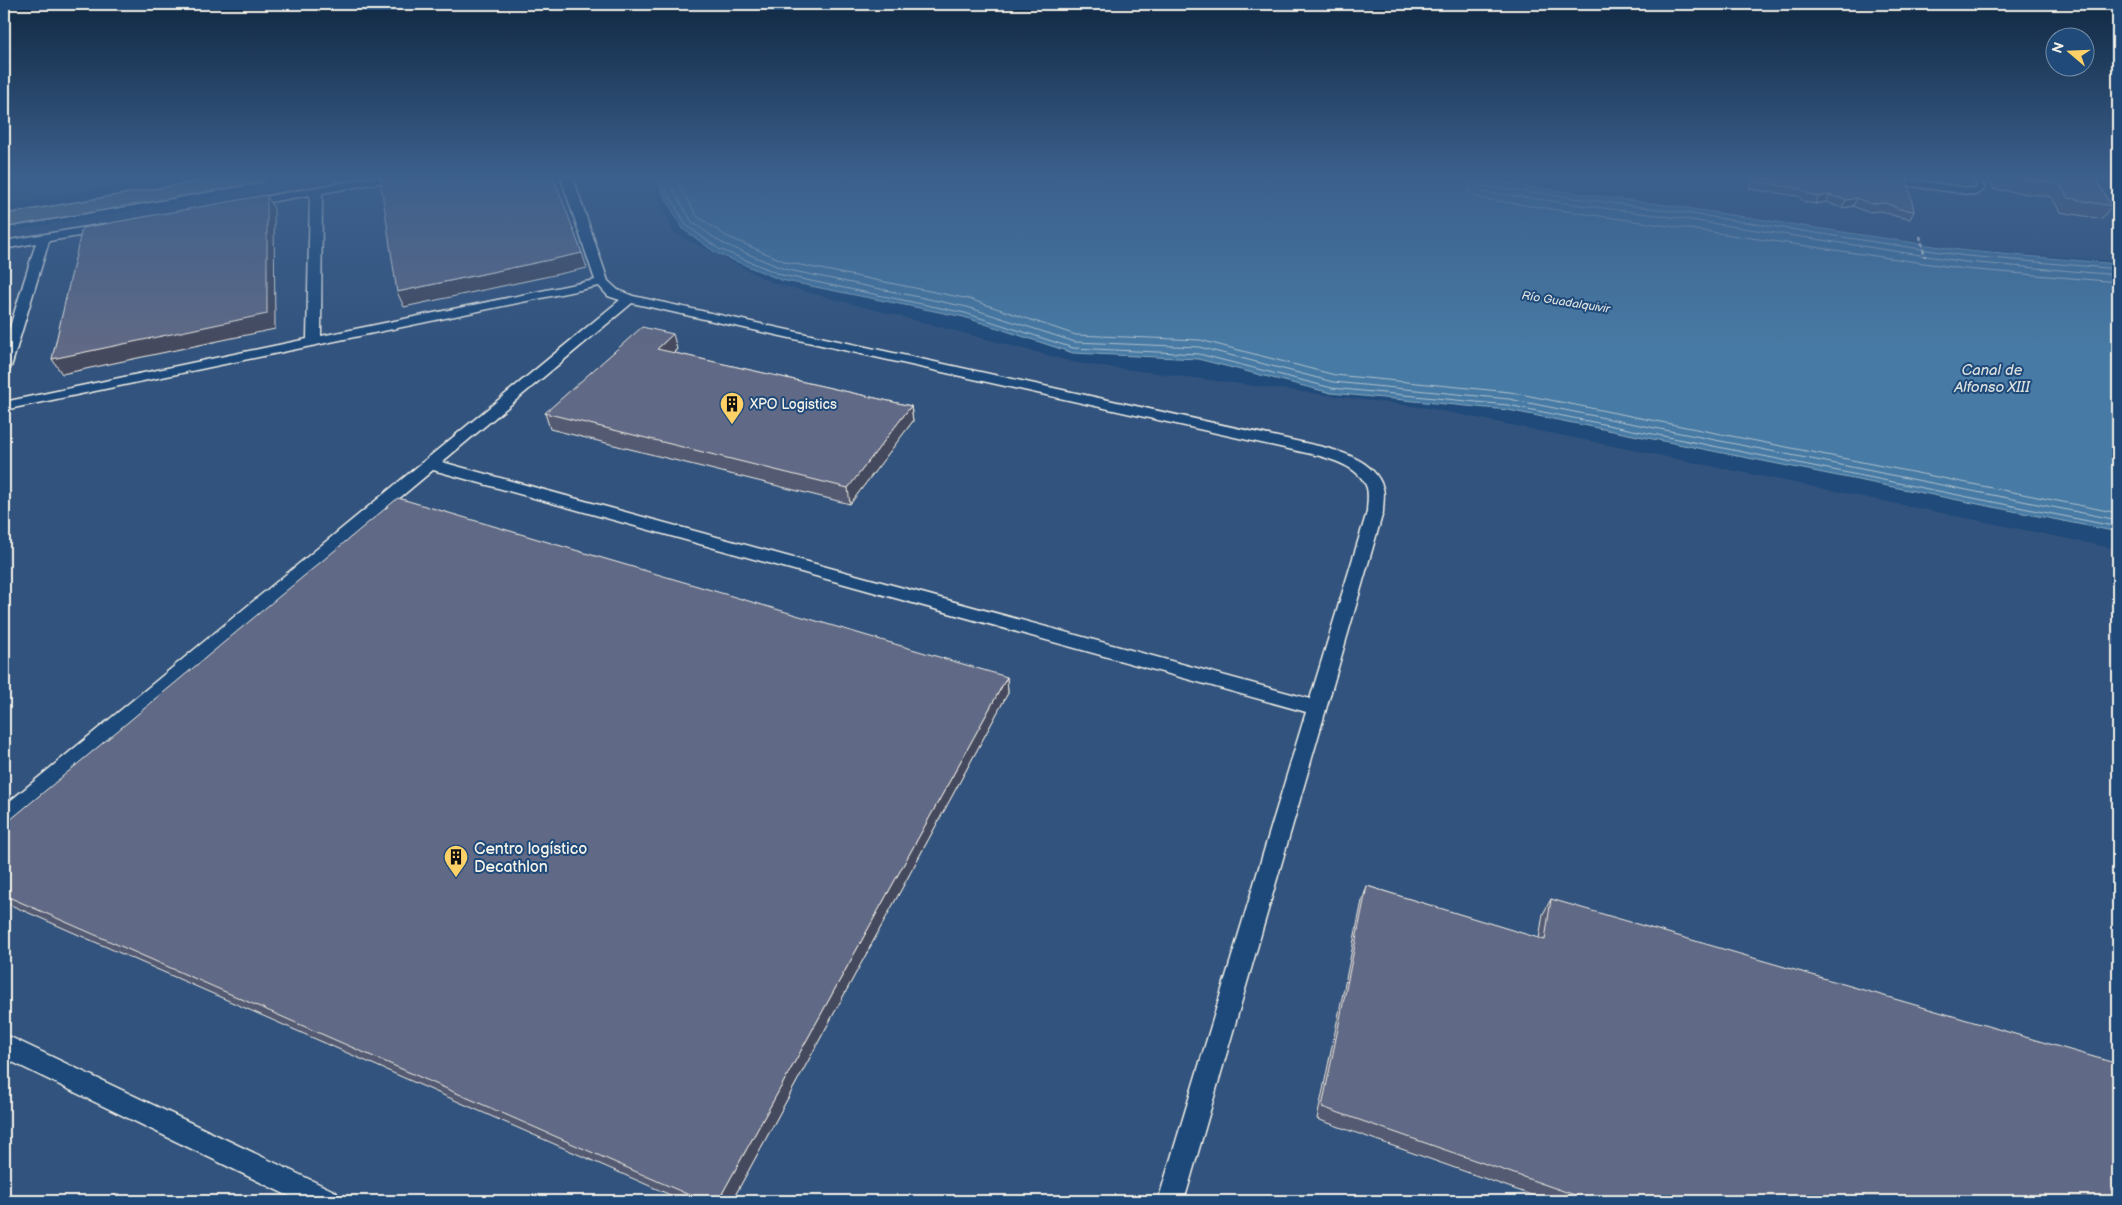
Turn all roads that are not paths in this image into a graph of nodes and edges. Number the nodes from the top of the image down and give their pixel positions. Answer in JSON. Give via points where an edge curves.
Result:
{"nodes":[{"id":1,"x":67,"y":234,"type":"edge"},
{"id":2,"x":315,"y":234,"type":"edge"},
{"id":3,"x":586,"y":234,"type":"edge"},
{"id":4,"x":44,"y":238,"type":"junction"},
{"id":5,"x":4,"y":245,"type":"edge"},
{"id":6,"x":602,"y":282,"type":"junction"},
{"id":7,"x":629,"y":299,"type":"junction"},
{"id":8,"x":314,"y":341,"type":"junction"},
{"id":9,"x":4,"y":367,"type":"edge"},
{"id":10,"x":4,"y":406,"type":"edge"},
{"id":11,"x":430,"y":464,"type":"junction"},
{"id":12,"x":1317,"y":708,"type":"junction"},
{"id":13,"x":4,"y":818,"type":"edge"},
{"id":14,"x":4,"y":1046,"type":"edge"},
{"id":15,"x":326,"y":1201,"type":"edge"},
{"id":16,"x":1171,"y":1201,"type":"edge"}],
"edges":[{"from":1,"to":4,"type":"street"},
{"from":2,"to":8,"type":"street"},
{"from":3,"to":6,"type":"street"},
{"from":4,"to":5,"type":"street"},
{"from":4,"to":9,"type":"street"},
{"from":6,"to":7,"type":"street","via":[[613,294]]},
{"from":6,"to":8,"type":"street"},
{"from":7,"to":11,"type":"street"},
{"from":7,"to":12,"type":"street","via":[[1346,459],[1365,472],[1376,490],[1376,512]]},
{"from":8,"to":10,"type":"street"},
{"from":11,"to":12,"type":"street"},
{"from":11,"to":13,"type":"street"},
{"from":12,"to":16,"type":"street"},
{"from":14,"to":15,"type":"street"}]}
